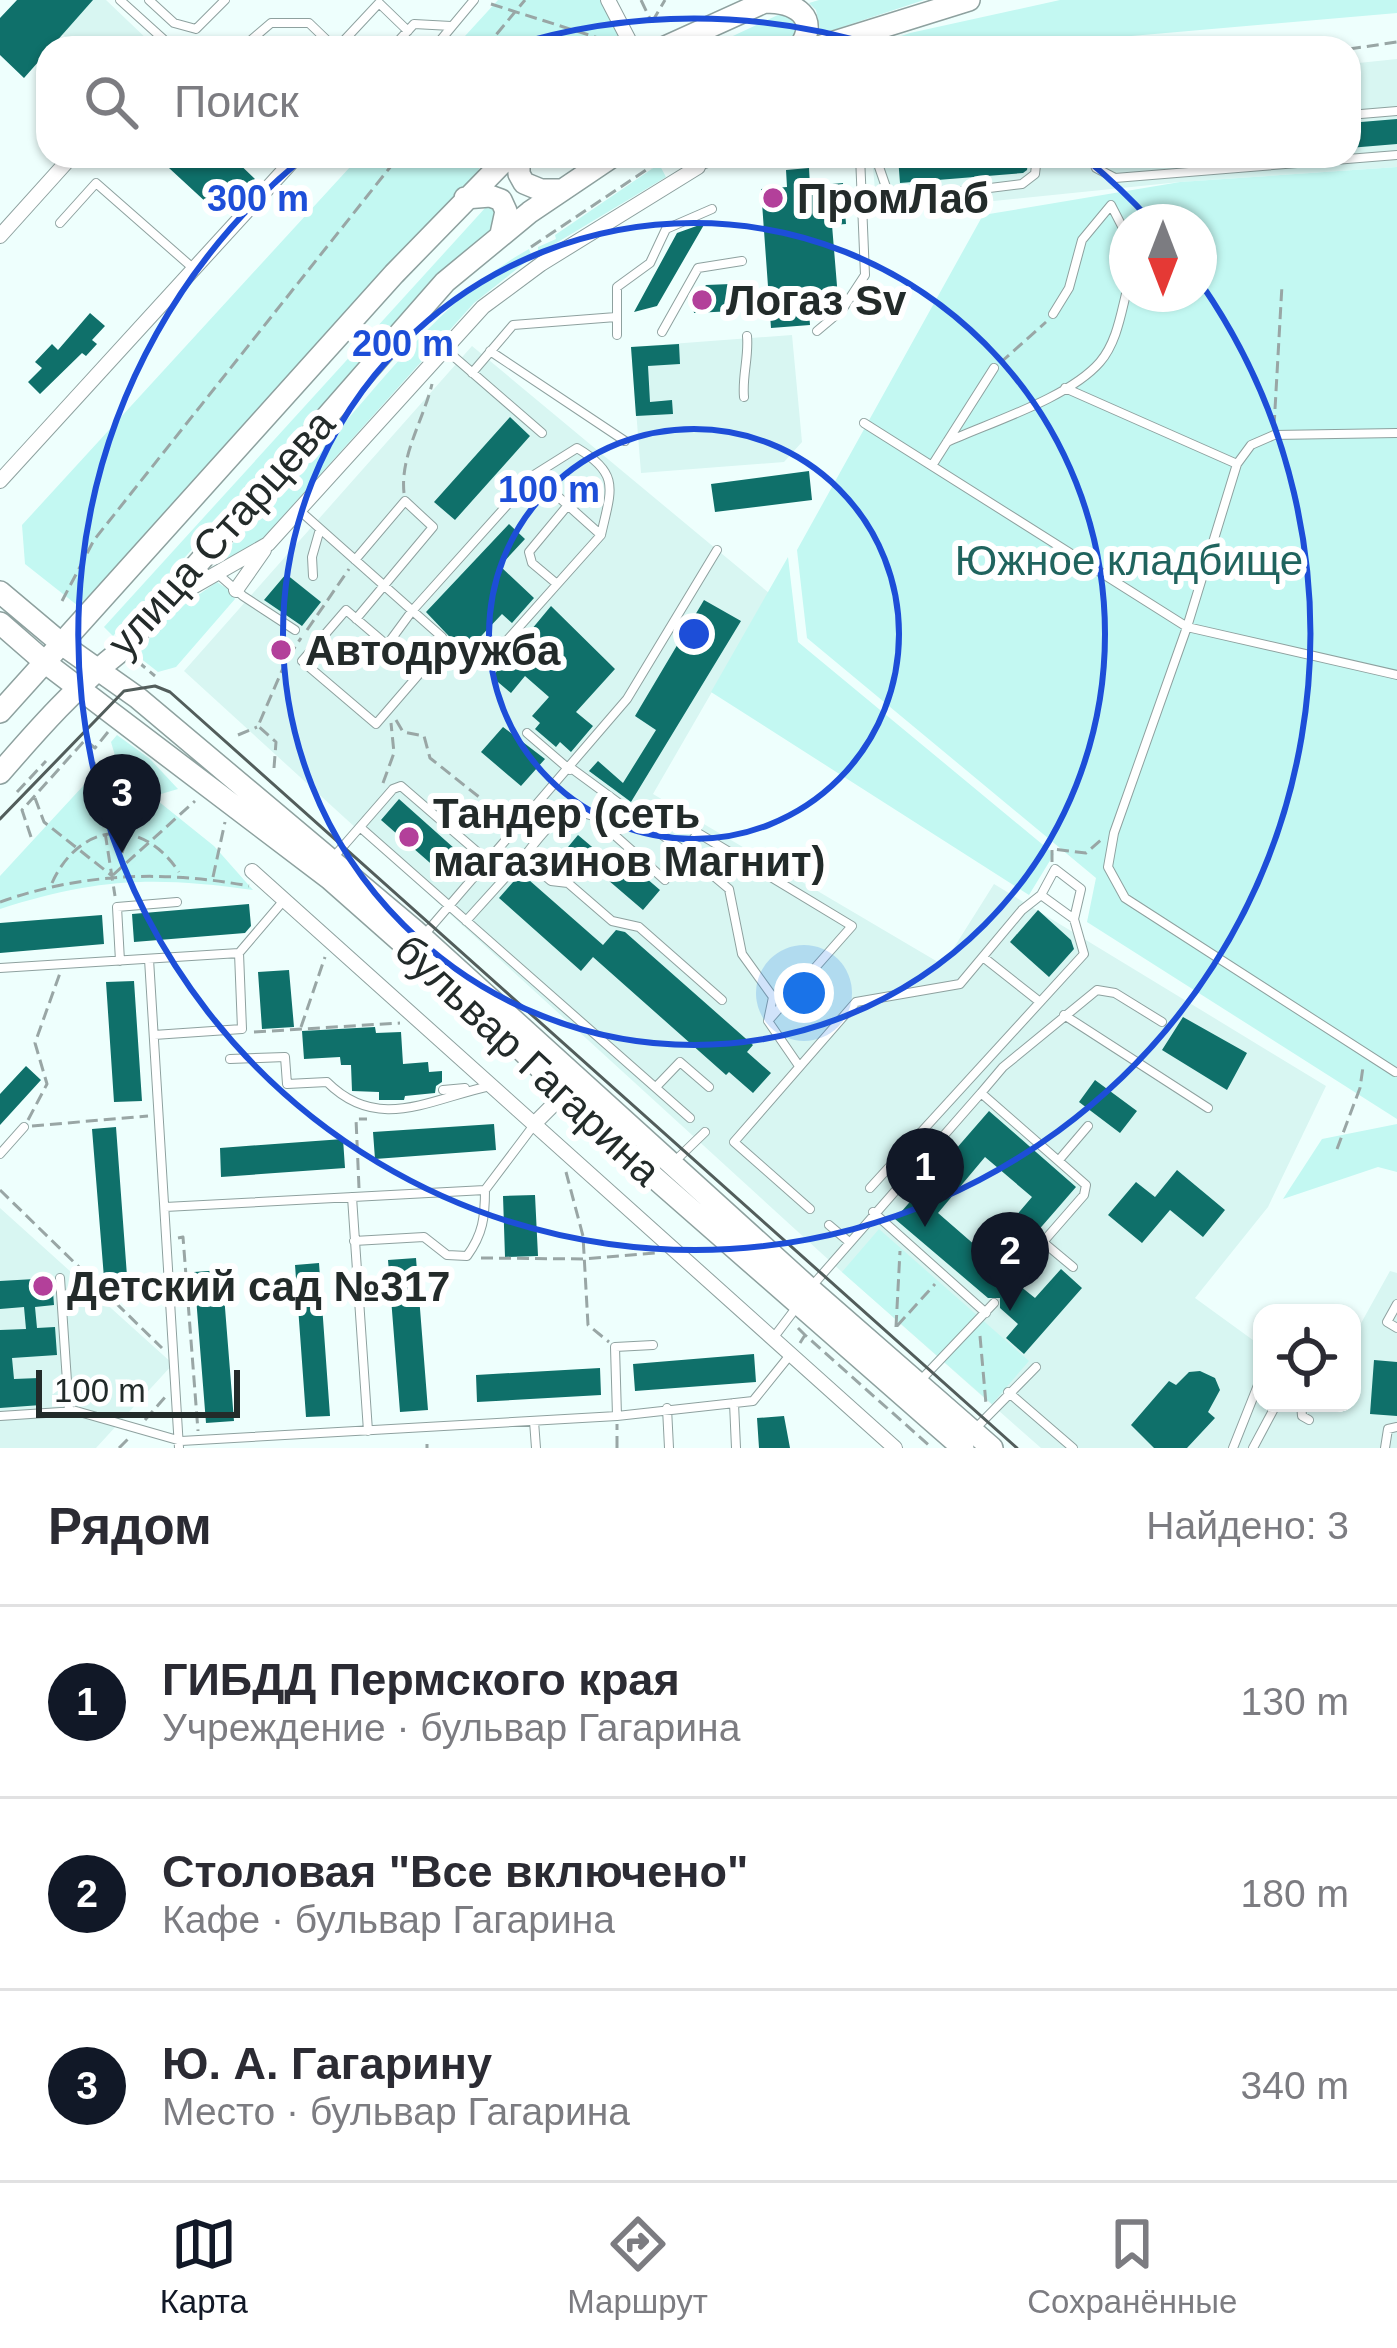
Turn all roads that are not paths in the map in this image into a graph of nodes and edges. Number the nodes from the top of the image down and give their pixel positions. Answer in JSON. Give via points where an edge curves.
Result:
{"nodes":[{"id":1,"x":120,"y":0,"type":"edge"},
{"id":2,"x":149,"y":0,"type":"edge"},
{"id":3,"x":225,"y":0,"type":"edge"},
{"id":4,"x":474,"y":0,"type":"edge"},
{"id":5,"x":608,"y":0,"type":"edge"},
{"id":6,"x":969,"y":0,"type":"edge"},
{"id":7,"x":767,"y":1,"type":"edge"},
{"id":8,"x":378,"y":2,"type":"edge"},
{"id":9,"x":452,"y":26,"type":"junction"},
{"id":10,"x":408,"y":31,"type":"junction"},
{"id":11,"x":158,"y":36,"type":"edge"},
{"id":12,"x":256,"y":36,"type":"edge"},
{"id":13,"x":323,"y":36,"type":"edge"},
{"id":14,"x":347,"y":36,"type":"edge"},
{"id":15,"x":403,"y":36,"type":"edge"},
{"id":16,"x":444,"y":36,"type":"edge"},
{"id":17,"x":622,"y":36,"type":"edge"},
{"id":18,"x":690,"y":36,"type":"edge"},
{"id":19,"x":805,"y":36,"type":"edge"},
{"id":20,"x":849,"y":36,"type":"edge"},
{"id":21,"x":1397,"y":111,"type":"edge"},
{"id":22,"x":1361,"y":114,"type":"edge"},
{"id":23,"x":1397,"y":155,"type":"edge"},
{"id":24,"x":1361,"y":158,"type":"edge"},
{"id":25,"x":61,"y":168,"type":"edge"},
{"id":26,"x":281,"y":168,"type":"edge"},
{"id":27,"x":496,"y":168,"type":"edge"},
{"id":28,"x":519,"y":168,"type":"edge"},
{"id":29,"x":594,"y":168,"type":"edge"},
{"id":30,"x":684,"y":168,"type":"edge"},
{"id":31,"x":861,"y":168,"type":"edge"},
{"id":32,"x":880,"y":168,"type":"edge"},
{"id":33,"x":1036,"y":168,"type":"edge"},
{"id":34,"x":1096,"y":168,"type":"edge"},
{"id":35,"x":1238,"y":168,"type":"edge"},
{"id":36,"x":560,"y":190,"type":"junction"},
{"id":37,"x":465,"y":198,"type":"junction"},
{"id":38,"x":1109,"y":207,"type":"edge"},
{"id":39,"x":712,"y":209,"type":"dead end"},
{"id":40,"x":60,"y":223,"type":"dead end"},
{"id":41,"x":501,"y":234,"type":"junction"},
{"id":42,"x":0,"y":236,"type":"edge"},
{"id":43,"x":742,"y":261,"type":"dead end"},
{"id":44,"x":194,"y":269,"type":"junction"},
{"id":45,"x":1122,"y":312,"type":"edge"},
{"id":46,"x":1053,"y":314,"type":"road end"},
{"id":47,"x":616,"y":317,"type":"junction"},
{"id":48,"x":817,"y":331,"type":"dead end"},
{"id":49,"x":662,"y":332,"type":"dead end"},
{"id":50,"x":617,"y":335,"type":"dead end"},
{"id":51,"x":747,"y":336,"type":"dead end"},
{"id":52,"x":444,"y":348,"type":"junction"},
{"id":53,"x":490,"y":351,"type":"junction"},
{"id":54,"x":994,"y":368,"type":"road end"},
{"id":55,"x":472,"y":373,"type":"junction"},
{"id":56,"x":1065,"y":388,"type":"junction"},
{"id":57,"x":744,"y":398,"type":"dead end"},
{"id":58,"x":864,"y":423,"type":"dead end"},
{"id":59,"x":542,"y":433,"type":"dead end"},
{"id":60,"x":1397,"y":433,"type":"edge"},
{"id":61,"x":626,"y":441,"type":"dead end"},
{"id":62,"x":947,"y":442,"type":"junction"},
{"id":63,"x":933,"y":464,"type":"junction"},
{"id":64,"x":1237,"y":464,"type":"junction"},
{"id":65,"x":534,"y":475,"type":"junction"},
{"id":66,"x":0,"y":481,"type":"edge"},
{"id":67,"x":568,"y":505,"type":"junction"},
{"id":68,"x":298,"y":509,"type":"junction"},
{"id":69,"x":320,"y":529,"type":"junction"},
{"id":70,"x":601,"y":535,"type":"junction"},
{"id":71,"x":268,"y":544,"type":"junction"},
{"id":72,"x":717,"y":550,"type":"dead end"},
{"id":73,"x":355,"y":560,"type":"junction"},
{"id":74,"x":217,"y":573,"type":"junction"},
{"id":75,"x":313,"y":576,"type":"dead end"},
{"id":76,"x":382,"y":584,"type":"junction"},
{"id":77,"x":557,"y":584,"type":"junction"},
{"id":78,"x":236,"y":590,"type":"junction"},
{"id":79,"x":0,"y":592,"type":"edge"},
{"id":80,"x":157,"y":608,"type":"junction"},
{"id":81,"x":412,"y":611,"type":"junction"},
{"id":82,"x":356,"y":619,"type":"junction"},
{"id":83,"x":0,"y":623,"type":"edge"},
{"id":84,"x":1187,"y":627,"type":"junction"},
{"id":85,"x":295,"y":630,"type":"dead end"},
{"id":86,"x":442,"y":637,"type":"dead end"},
{"id":87,"x":62,"y":645,"type":"junction"},
{"id":88,"x":387,"y":645,"type":"junction"},
{"id":89,"x":129,"y":654,"type":"junction"},
{"id":90,"x":494,"y":655,"type":"dead end"},
{"id":91,"x":47,"y":664,"type":"junction"},
{"id":92,"x":1397,"y":675,"type":"edge"},
{"id":93,"x":87,"y":680,"type":"junction"},
{"id":94,"x":138,"y":698,"type":"junction"},
{"id":95,"x":0,"y":712,"type":"edge"},
{"id":96,"x":527,"y":733,"type":"dead end"},
{"id":97,"x":570,"y":769,"type":"junction"},
{"id":98,"x":0,"y":772,"type":"edge"},
{"id":99,"x":362,"y":828,"type":"junction"},
{"id":100,"x":683,"y":851,"type":"junction"},
{"id":101,"x":523,"y":858,"type":"junction"},
{"id":102,"x":331,"y":860,"type":"junction"},
{"id":103,"x":489,"y":862,"type":"junction"},
{"id":104,"x":252,"y":871,"type":"dead end"},
{"id":105,"x":665,"y":880,"type":"dead end"},
{"id":106,"x":1041,"y":895,"type":"junction"},
{"id":107,"x":286,"y":898,"type":"junction"},
{"id":108,"x":177,"y":902,"type":"dead end"},
{"id":109,"x":450,"y":906,"type":"junction"},
{"id":110,"x":1074,"y":919,"type":"junction"},
{"id":111,"x":466,"y":921,"type":"junction"},
{"id":112,"x":415,"y":942,"type":"junction"},
{"id":113,"x":239,"y":953,"type":"junction"},
{"id":114,"x":983,"y":957,"type":"junction"},
{"id":115,"x":148,"y":959,"type":"junction"},
{"id":116,"x":120,"y":961,"type":"junction"},
{"id":117,"x":0,"y":968,"type":"edge"},
{"id":118,"x":722,"y":1000,"type":"dead end"},
{"id":119,"x":1040,"y":1002,"type":"junction"},
{"id":120,"x":1064,"y":1015,"type":"junction"},
{"id":121,"x":768,"y":1021,"type":"junction"},
{"id":122,"x":1162,"y":1022,"type":"dead end"},
{"id":123,"x":154,"y":1035,"type":"junction"},
{"id":124,"x":230,"y":1060,"type":"dead end"},
{"id":125,"x":799,"y":1066,"type":"junction"},
{"id":126,"x":1395,"y":1072,"type":"edge"},
{"id":127,"x":489,"y":1086,"type":"junction"},
{"id":128,"x":709,"y":1087,"type":"dead end"},
{"id":129,"x":656,"y":1088,"type":"junction"},
{"id":130,"x":442,"y":1090,"type":"dead end"},
{"id":131,"x":566,"y":1092,"type":"junction"},
{"id":132,"x":981,"y":1093,"type":"junction"},
{"id":133,"x":1208,"y":1108,"type":"dead end"},
{"id":134,"x":690,"y":1118,"type":"dead end"},
{"id":135,"x":535,"y":1123,"type":"junction"},
{"id":136,"x":1088,"y":1126,"type":"dead end"},
{"id":137,"x":24,"y":1127,"type":"road end"},
{"id":138,"x":705,"y":1132,"type":"dead end"},
{"id":139,"x":0,"y":1154,"type":"edge"},
{"id":140,"x":1059,"y":1160,"type":"junction"},
{"id":141,"x":674,"y":1162,"type":"junction"},
{"id":142,"x":870,"y":1188,"type":"dead end"},
{"id":143,"x":484,"y":1190,"type":"junction"},
{"id":144,"x":356,"y":1196,"type":"junction"},
{"id":145,"x":165,"y":1207,"type":"junction"},
{"id":146,"x":810,"y":1209,"type":"dead end"},
{"id":147,"x":874,"y":1212,"type":"junction"},
{"id":148,"x":830,"y":1225,"type":"dead end"},
{"id":149,"x":354,"y":1241,"type":"junction"},
{"id":150,"x":848,"y":1241,"type":"junction"},
{"id":151,"x":1043,"y":1242,"type":"junction"},
{"id":152,"x":1072,"y":1267,"type":"dead end"},
{"id":153,"x":60,"y":1278,"type":"dead end"},
{"id":154,"x":1014,"y":1280,"type":"dead end"},
{"id":155,"x":804,"y":1297,"type":"junction"},
{"id":156,"x":994,"y":1303,"type":"dead end"},
{"id":157,"x":1397,"y":1304,"type":"edge"},
{"id":158,"x":986,"y":1312,"type":"junction"},
{"id":159,"x":1397,"y":1328,"type":"edge"},
{"id":160,"x":774,"y":1337,"type":"junction"},
{"id":161,"x":653,"y":1345,"type":"dead end"},
{"id":162,"x":791,"y":1354,"type":"junction"},
{"id":163,"x":1036,"y":1366,"type":"dead end"},
{"id":164,"x":911,"y":1391,"type":"junction"},
{"id":165,"x":1008,"y":1391,"type":"junction"},
{"id":166,"x":1253,"y":1398,"type":"edge"},
{"id":167,"x":734,"y":1403,"type":"junction"},
{"id":168,"x":667,"y":1408,"type":"junction"},
{"id":169,"x":69,"y":1411,"type":"junction"},
{"id":170,"x":1272,"y":1412,"type":"edge"},
{"id":171,"x":1301,"y":1412,"type":"edge"},
{"id":172,"x":0,"y":1416,"type":"edge"},
{"id":173,"x":617,"y":1416,"type":"junction"},
{"id":174,"x":1309,"y":1420,"type":"dead end"},
{"id":175,"x":534,"y":1421,"type":"junction"},
{"id":176,"x":1397,"y":1427,"type":"edge"},
{"id":177,"x":368,"y":1431,"type":"junction"},
{"id":178,"x":966,"y":1442,"type":"edge"},
{"id":179,"x":180,"y":1445,"type":"edge"},
{"id":180,"x":536,"y":1448,"type":"edge"},
{"id":181,"x":669,"y":1448,"type":"edge"},
{"id":182,"x":736,"y":1448,"type":"edge"},
{"id":183,"x":895,"y":1448,"type":"edge"},
{"id":184,"x":992,"y":1448,"type":"edge"},
{"id":185,"x":1073,"y":1448,"type":"edge"},
{"id":186,"x":1232,"y":1448,"type":"edge"},
{"id":187,"x":1253,"y":1448,"type":"edge"},
{"id":188,"x":1385,"y":1448,"type":"edge"}],
"edges":[{"from":1,"to":11,"type":"lane"},
{"from":2,"to":3,"type":"lane","via":[[174,23],[196,29]]},
{"from":4,"to":9,"type":"lane"},
{"from":5,"to":17,"type":"street"},
{"from":6,"to":20,"type":"main road"},
{"from":7,"to":18,"type":"main road"},
{"from":7,"to":19,"type":"main road","via":[[797,7],[807,17]]},
{"from":8,"to":10,"type":"lane"},
{"from":8,"to":14,"type":"lane"},
{"from":9,"to":10,"type":"lane","via":[[414,24]]},
{"from":9,"to":16,"type":"lane"},
{"from":10,"to":15,"type":"lane"},
{"from":12,"to":13,"type":"lane","via":[[271,23],[309,23]]},
{"from":21,"to":22,"type":"lane"},
{"from":23,"to":24,"type":"lane"},
{"from":25,"to":42,"type":"street"},
{"from":26,"to":44,"type":"street"},
{"from":27,"to":37,"type":"main road","name":"улица Старцева"},
{"from":28,"to":36,"type":"main road","via":[[524,183]]},
{"from":29,"to":36,"type":"main road","name":"улица Старцева"},
{"from":30,"to":52,"type":"street","via":[[483,307]]},
{"from":31,"to":48,"type":"lane","via":[[865,275]]},
{"from":32,"to":33,"type":"lane","via":[[887,190],[901,199],[1022,184]]},
{"from":34,"to":35,"type":"lane","via":[[1115,178]]},
{"from":36,"to":41,"type":"main road","name":"улица Старцева"},
{"from":37,"to":41,"type":"main road","via":[[501,200]]},
{"from":37,"to":87,"type":"main road","name":"улица Старцева"},
{"from":38,"to":46,"type":"lane","via":[[1082,240]]},
{"from":39,"to":47,"type":"lane","via":[[666,229],[650,263],[617,286]]},
{"from":40,"to":44,"type":"lane","via":[[96,183]]},
{"from":41,"to":80,"type":"main road","name":"улица Старцева","via":[[445,283]]},
{"from":43,"to":49,"type":"lane","via":[[698,268]]},
{"from":44,"to":66,"type":"street"},
{"from":45,"to":56,"type":"lane","via":[[1100,362]]},
{"from":47,"to":50,"type":"lane"},
{"from":47,"to":53,"type":"lane","via":[[513,325]]},
{"from":51,"to":57,"type":"lane"},
{"from":52,"to":55,"type":"lane"},
{"from":52,"to":68,"type":"street"},
{"from":53,"to":55,"type":"lane"},
{"from":53,"to":61,"type":"lane"},
{"from":54,"to":62,"type":"lane"},
{"from":55,"to":59,"type":"lane"},
{"from":56,"to":62,"type":"lane"},
{"from":56,"to":64,"type":"lane"},
{"from":58,"to":63,"type":"lane"},
{"from":60,"to":64,"type":"lane","via":[[1274,434]]},
{"from":62,"to":63,"type":"lane"},
{"from":63,"to":84,"type":"lane"},
{"from":64,"to":84,"type":"lane"},
{"from":65,"to":67,"type":"lane"},
{"from":65,"to":70,"type":"lane","via":[[577,448],[607,472],[612,487]]},
{"from":65,"to":81,"type":"lane"},
{"from":67,"to":70,"type":"lane"},
{"from":67,"to":77,"type":"lane","via":[[529,552]]},
{"from":68,"to":69,"type":"lane"},
{"from":68,"to":71,"type":"street"},
{"from":69,"to":73,"type":"lane"},
{"from":69,"to":75,"type":"lane"},
{"from":70,"to":77,"type":"lane"},
{"from":71,"to":74,"type":"street"},
{"from":71,"to":78,"type":"street"},
{"from":72,"to":97,"type":"lane","via":[[627,699]]},
{"from":73,"to":76,"type":"lane"},
{"from":73,"to":76,"type":"lane","via":[[405,501],[433,527]]},
{"from":74,"to":78,"type":"lane"},
{"from":74,"to":80,"type":"street"},
{"from":76,"to":81,"type":"lane"},
{"from":76,"to":82,"type":"lane"},
{"from":77,"to":90,"type":"lane"},
{"from":78,"to":85,"type":"lane"},
{"from":79,"to":87,"type":"main road"},
{"from":80,"to":89,"type":"main road","name":"улица Старцева"},
{"from":81,"to":86,"type":"lane"},
{"from":81,"to":88,"type":"lane"},
{"from":82,"to":88,"type":"lane"},
{"from":82,"to":88,"type":"lane","via":[[346,610],[302,661],[376,724],[420,674]]},
{"from":83,"to":91,"type":"main road"},
{"from":84,"to":92,"type":"lane"},
{"from":84,"to":126,"type":"lane","via":[[1108,867],[1125,898]]},
{"from":87,"to":91,"type":"main road","name":"улица Старцева"},
{"from":87,"to":93,"type":"main road"},
{"from":89,"to":93,"type":"main road","name":"улица Старцева"},
{"from":89,"to":94,"type":"main road","via":[[123,672]]},
{"from":91,"to":93,"type":"main road"},
{"from":91,"to":95,"type":"main road","name":"улица Старцева"},
{"from":93,"to":94,"type":"main road","name":"бульвар Гагарина"},
{"from":93,"to":98,"type":"main road","name":"улица Старцева"},
{"from":93,"to":112,"type":"main road","name":"бульвар Гагарина"},
{"from":94,"to":102,"type":"main road","name":"бульвар Гагарина"},
{"from":96,"to":97,"type":"lane"},
{"from":97,"to":100,"type":"lane"},
{"from":97,"to":103,"type":"lane"},
{"from":99,"to":102,"type":"lane"},
{"from":99,"to":103,"type":"lane","via":[[401,786]]},
{"from":99,"to":109,"type":"lane"},
{"from":100,"to":121,"type":"lane","via":[[729,890],[742,954],[773,997]]},
{"from":100,"to":121,"type":"lane","via":[[698,833],[852,926]]},
{"from":101,"to":105,"type":"lane","via":[[558,817],[581,811]]},
{"from":101,"to":111,"type":"lane"},
{"from":101,"to":118,"type":"lane","via":[[612,921],[639,927]]},
{"from":102,"to":112,"type":"main road","name":"бульвар Гагарина"},
{"from":103,"to":109,"type":"lane"},
{"from":104,"to":107,"type":"street"},
{"from":106,"to":110,"type":"lane"},
{"from":106,"to":110,"type":"lane","via":[[1055,869],[1081,889]]},
{"from":106,"to":114,"type":"lane"},
{"from":107,"to":113,"type":"lane"},
{"from":107,"to":127,"type":"street"},
{"from":108,"to":116,"type":"lane","via":[[116,907]]},
{"from":109,"to":111,"type":"lane"},
{"from":109,"to":112,"type":"lane"},
{"from":110,"to":119,"type":"lane","via":[[1084,954]]},
{"from":111,"to":129,"type":"lane"},
{"from":112,"to":131,"type":"main road","name":"бульвар Гагарина"},
{"from":112,"to":141,"type":"main road","name":"бульвар Гагарина"},
{"from":113,"to":115,"type":"lane"},
{"from":113,"to":123,"type":"lane","via":[[242,1029]]},
{"from":114,"to":119,"type":"lane"},
{"from":114,"to":125,"type":"lane","via":[[960,985],[856,1002]]},
{"from":115,"to":116,"type":"lane"},
{"from":115,"to":123,"type":"lane"},
{"from":116,"to":117,"type":"lane"},
{"from":119,"to":142,"type":"lane"},
{"from":120,"to":122,"type":"lane","via":[[1106,990]]},
{"from":120,"to":132,"type":"lane"},
{"from":120,"to":133,"type":"lane"},
{"from":121,"to":125,"type":"lane"},
{"from":123,"to":145,"type":"lane"},
{"from":124,"to":127,"type":"lane","via":[[285,1057],[286,1084],[327,1082],[370,1111]]},
{"from":125,"to":146,"type":"lane","via":[[734,1142]]},
{"from":127,"to":130,"type":"lane"},
{"from":127,"to":135,"type":"street"},
{"from":128,"to":129,"type":"lane","via":[[680,1062]]},
{"from":129,"to":134,"type":"lane"},
{"from":131,"to":135,"type":"street"},
{"from":131,"to":155,"type":"main road","name":"бульвар Гагарина","via":[[640,1165]]},
{"from":132,"to":140,"type":"lane"},
{"from":132,"to":147,"type":"lane"},
{"from":135,"to":143,"type":"lane"},
{"from":135,"to":160,"type":"street"},
{"from":136,"to":140,"type":"lane"},
{"from":137,"to":139,"type":"lane"},
{"from":138,"to":141,"type":"lane"},
{"from":140,"to":151,"type":"lane","via":[[1086,1190]]},
{"from":141,"to":155,"type":"main road","name":"бульвар Гагарина"},
{"from":143,"to":144,"type":"lane"},
{"from":143,"to":149,"type":"lane","via":[[480,1239],[467,1256],[447,1255],[424,1237]]},
{"from":144,"to":145,"type":"lane"},
{"from":144,"to":149,"type":"lane"},
{"from":145,"to":179,"type":"lane"},
{"from":147,"to":150,"type":"lane"},
{"from":147,"to":158,"type":"lane"},
{"from":148,"to":150,"type":"lane"},
{"from":149,"to":177,"type":"lane"},
{"from":150,"to":155,"type":"lane"},
{"from":151,"to":152,"type":"lane"},
{"from":151,"to":154,"type":"lane"},
{"from":153,"to":169,"type":"lane"},
{"from":155,"to":160,"type":"lane"},
{"from":155,"to":164,"type":"main road","name":"бульвар Гагарина"},
{"from":156,"to":158,"type":"lane"},
{"from":157,"to":159,"type":"lane","via":[[1387,1325]]},
{"from":158,"to":164,"type":"lane"},
{"from":160,"to":162,"type":"street"},
{"from":161,"to":173,"type":"lane","via":[[615,1347]]},
{"from":162,"to":167,"type":"lane","via":[[753,1401]]},
{"from":162,"to":183,"type":"street"},
{"from":163,"to":165,"type":"lane"},
{"from":164,"to":178,"type":"main road","name":"бульвар Гагарина"},
{"from":165,"to":178,"type":"lane"},
{"from":165,"to":185,"type":"lane"},
{"from":166,"to":186,"type":"lane"},
{"from":167,"to":168,"type":"lane"},
{"from":167,"to":182,"type":"lane"},
{"from":168,"to":173,"type":"lane"},
{"from":168,"to":181,"type":"lane"},
{"from":169,"to":172,"type":"lane"},
{"from":169,"to":179,"type":"lane"},
{"from":170,"to":187,"type":"lane"},
{"from":171,"to":174,"type":"lane"},
{"from":173,"to":175,"type":"lane"},
{"from":175,"to":177,"type":"lane"},
{"from":175,"to":180,"type":"lane"},
{"from":176,"to":188,"type":"lane","via":[[1388,1430]]},
{"from":177,"to":179,"type":"lane"},
{"from":178,"to":184,"type":"main road","name":"бульвар Гагарина"}]}
